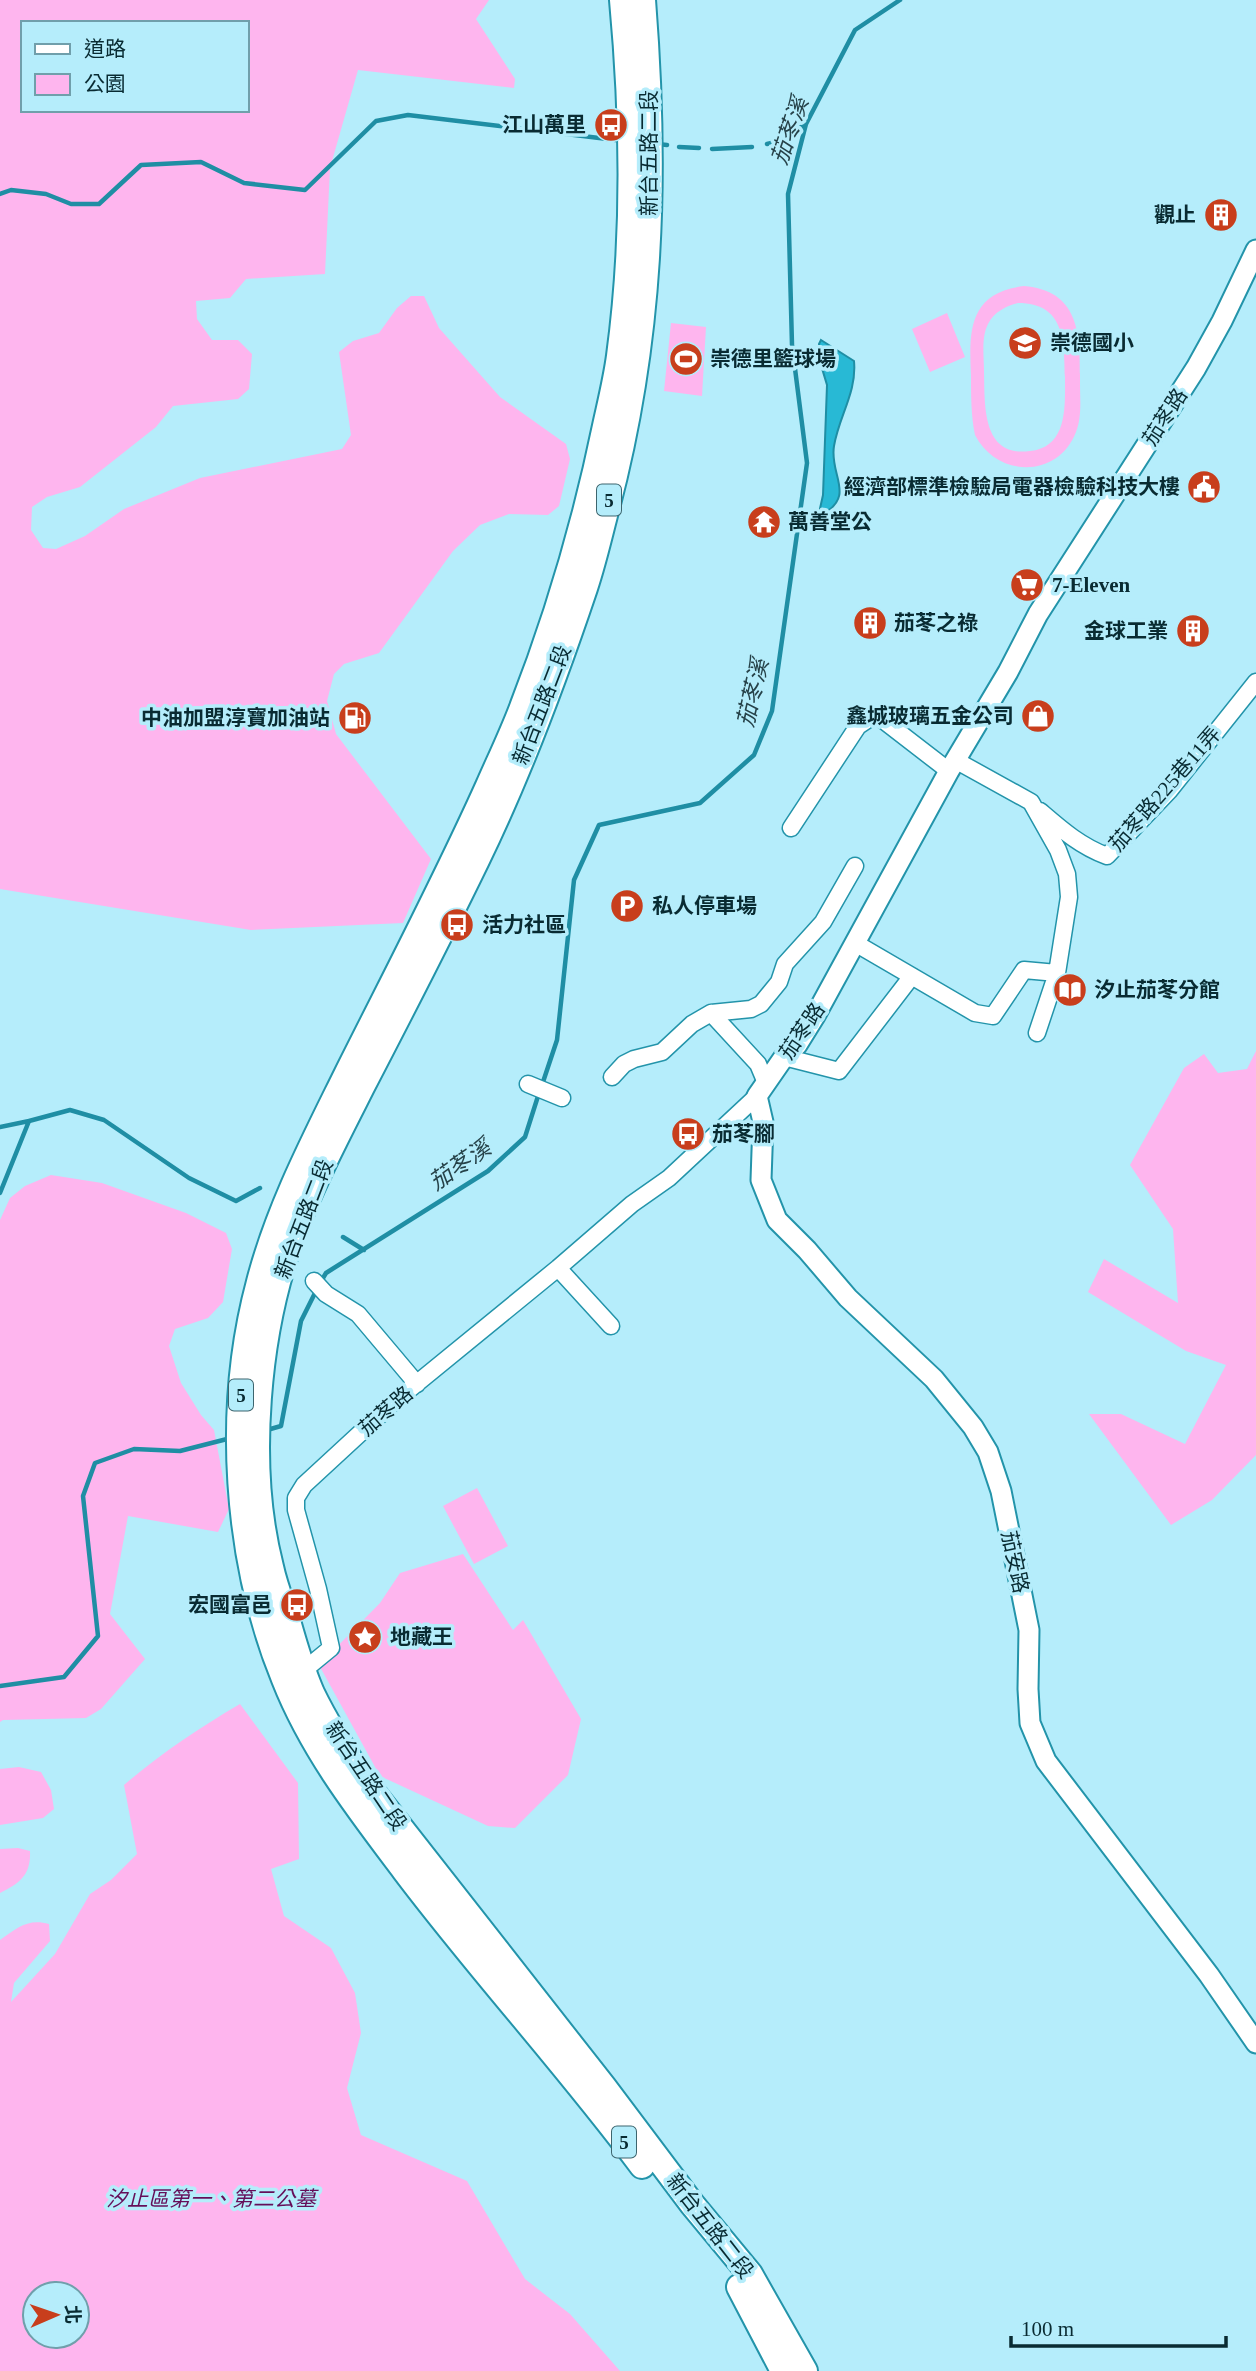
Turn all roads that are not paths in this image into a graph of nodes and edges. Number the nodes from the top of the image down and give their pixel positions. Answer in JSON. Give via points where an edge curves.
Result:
{"nodes":[{"id":1,"x":622,"y":0,"type":"edge"},
{"id":2,"x":643,"y":0,"type":"edge"},
{"id":3,"x":1256,"y":250,"type":"edge"},
{"id":4,"x":1256,"y":682,"type":"edge"},
{"id":5,"x":952,"y":766,"type":"junction"},
{"id":6,"x":1031,"y":802,"type":"junction"},
{"id":7,"x":791,"y":828,"type":"dead end"},
{"id":8,"x":855,"y":866,"type":"dead end"},
{"id":9,"x":855,"y":943,"type":"junction"},
{"id":10,"x":1057,"y":973,"type":"junction"},
{"id":11,"x":912,"y":976,"type":"junction"},
{"id":12,"x":711,"y":1013,"type":"junction"},
{"id":13,"x":1037,"y":1032,"type":"dead end"},
{"id":14,"x":784,"y":1057,"type":"junction"},
{"id":15,"x":612,"y":1077,"type":"dead end"},
{"id":16,"x":528,"y":1084,"type":"dead end"},
{"id":17,"x":762,"y":1090,"type":"junction"},
{"id":18,"x":562,"y":1098,"type":"dead end"},
{"id":19,"x":558,"y":1268,"type":"junction"},
{"id":20,"x":314,"y":1281,"type":"dead end"},
{"id":21,"x":611,"y":1326,"type":"dead end"},
{"id":22,"x":417,"y":1384,"type":"junction"},
{"id":23,"x":281,"y":1639,"type":"junction"},
{"id":24,"x":293,"y":1675,"type":"junction"},
{"id":25,"x":515,"y":1991,"type":"junction"},
{"id":26,"x":1256,"y":2043,"type":"edge"},
{"id":27,"x":783,"y":2371,"type":"edge"},
{"id":28,"x":805,"y":2371,"type":"edge"}],
"edges":[{"from":1,"to":23,"type":"main road","name":"新台五路二段","number":"5","via":[[631,201],[619,357],[583,526],[520,715],[451,869],[308,1152],[278,1224],[248,1331],[239,1428],[241,1477],[252,1577]]},
{"from":2,"to":23,"type":"main road","name":"新台五路二段","number":"5","via":[[651,203],[646,297],[618,470],[587,582],[535,729],[480,855],[305,1204],[273,1304],[261,1371],[257,1440]]},
{"from":3,"to":5,"type":"street","name":"茄苳路","via":[[1196,368],[1038,614]]},
{"from":4,"to":6,"type":"street","name":"茄苳路225巷11弄","via":[[1169,791],[1107,856],[1072,838]]},
{"from":5,"to":6,"type":"street"},
{"from":5,"to":7,"type":"street","via":[[879,718],[870,718],[858,726]]},
{"from":5,"to":9,"type":"street","name":"茄苳路"},
{"from":6,"to":10,"type":"street","via":[[1067,874],[1069,897]]},
{"from":8,"to":12,"type":"street","via":[[823,922],[785,964],[779,982],[761,1004]]},
{"from":9,"to":11,"type":"street"},
{"from":9,"to":14,"type":"street","name":"茄苳路","via":[[797,1045]]},
{"from":10,"to":11,"type":"street","via":[[1024,970],[993,1016],[975,1013]]},
{"from":10,"to":13,"type":"street"},
{"from":11,"to":14,"type":"street","via":[[839,1071]]},
{"from":12,"to":15,"type":"street","via":[[662,1052],[634,1059]]},
{"from":12,"to":17,"type":"street","via":[[758,1063]]},
{"from":14,"to":17,"type":"street","name":"茄苳路"},
{"from":16,"to":18,"type":"street"},
{"from":17,"to":19,"type":"street","name":"茄苳路","via":[[669,1178]]},
{"from":17,"to":26,"type":"street","name":"茄安路","via":[[761,1180],[777,1220],[848,1298],[934,1379],[988,1452],[1001,1491],[1029,1630],[1030,1723],[1046,1761]]},
{"from":19,"to":21,"type":"street"},
{"from":19,"to":22,"type":"street","name":"茄苳路"},
{"from":20,"to":22,"type":"street","via":[[358,1314]]},
{"from":22,"to":24,"type":"street","name":"茄苳路","via":[[304,1485],[296,1498],[331,1647]]},
{"from":23,"to":24,"type":"main road","name":"新台五路二段","number":"5"},
{"from":24,"to":25,"type":"main road","name":"新台五路二段","number":"5","via":[[317,1745],[346,1794],[456,1938]]},
{"from":25,"to":27,"type":"main road","name":"新台五路二段","number":"5","via":[[676,2211],[740,2288]]},
{"from":25,"to":28,"type":"main road","name":"新台五路二段","number":"5","via":[[604,2087],[750,2274]]}]}
